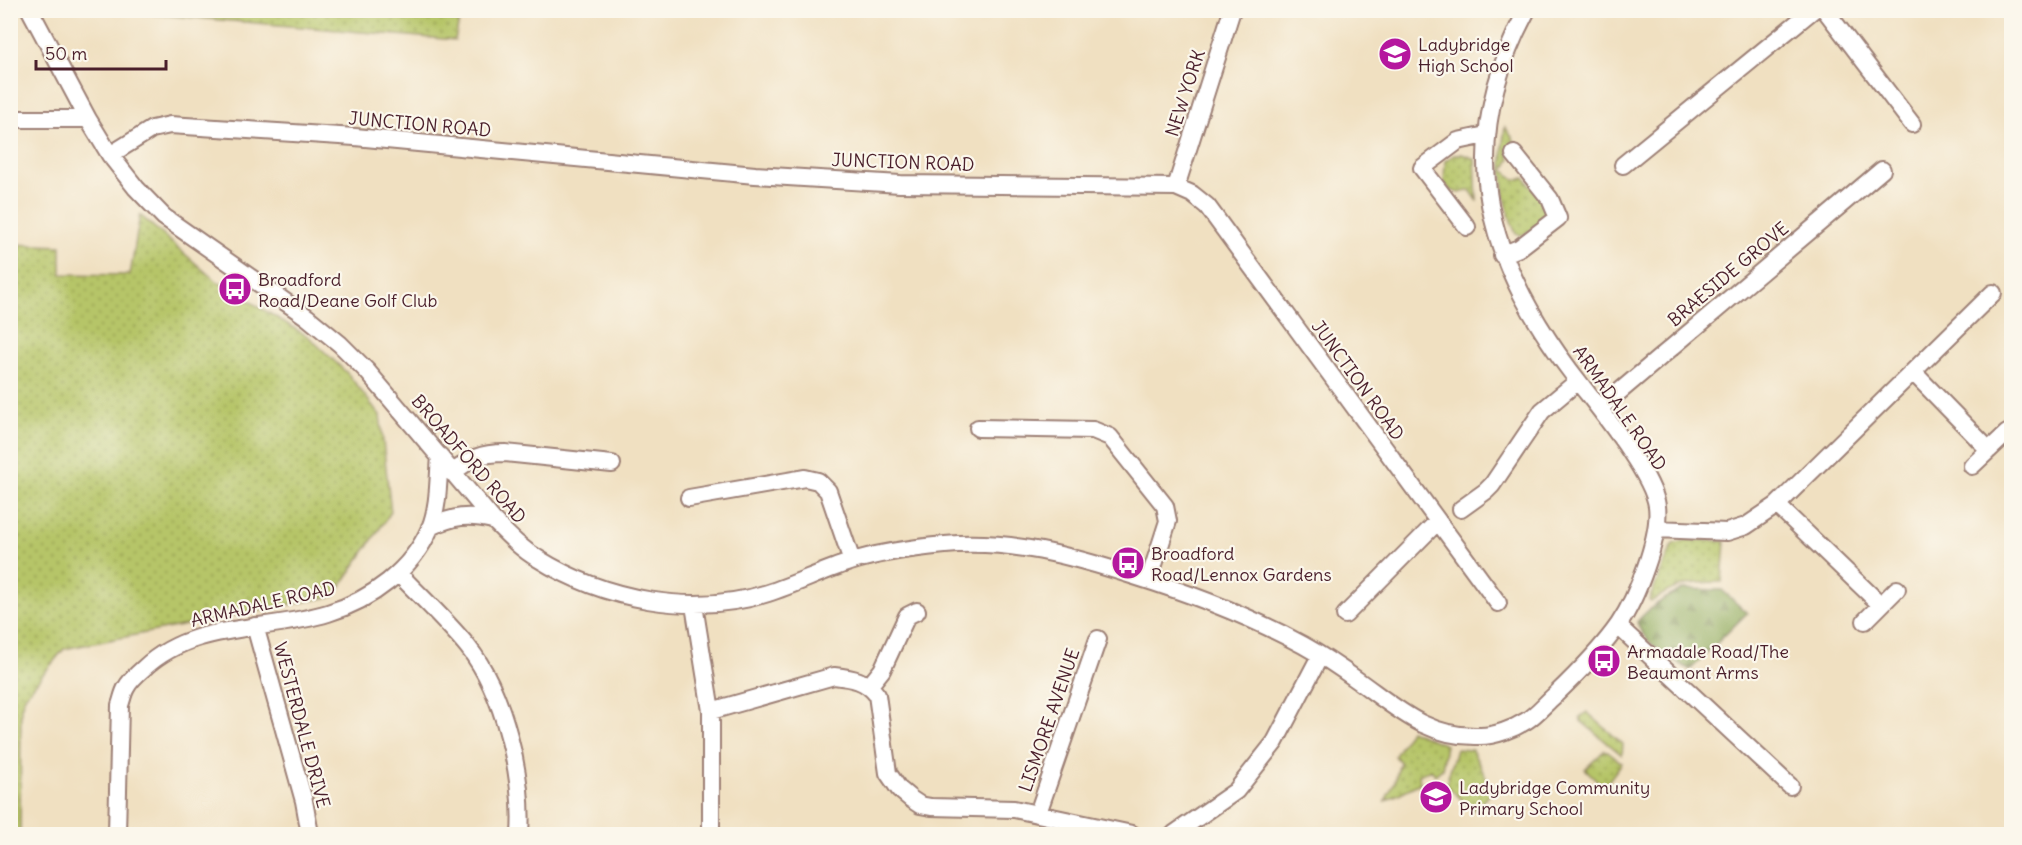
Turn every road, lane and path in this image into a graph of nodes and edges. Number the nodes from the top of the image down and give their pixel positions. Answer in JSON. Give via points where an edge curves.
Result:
{"nodes":[{"id":1,"x":30,"y":10,"type":"edge"},
{"id":2,"x":1232,"y":10,"type":"edge"},
{"id":3,"x":1527,"y":10,"type":"edge"},
{"id":4,"x":1813,"y":10,"type":"edge"},
{"id":5,"x":1825,"y":10,"type":"edge"},
{"id":6,"x":10,"y":119,"type":"edge"},
{"id":7,"x":88,"y":119,"type":"junction"},
{"id":8,"x":1912,"y":124,"type":"dead end"},
{"id":9,"x":1486,"y":135,"type":"junction"},
{"id":10,"x":1514,"y":154,"type":"dead end"},
{"id":11,"x":110,"y":155,"type":"junction"},
{"id":12,"x":1623,"y":165,"type":"dead end"},
{"id":13,"x":1882,"y":170,"type":"dead end"},
{"id":14,"x":1176,"y":188,"type":"junction"},
{"id":15,"x":1467,"y":227,"type":"dead end"},
{"id":16,"x":1502,"y":255,"type":"junction"},
{"id":17,"x":1993,"y":293,"type":"dead end"},
{"id":18,"x":1914,"y":372,"type":"junction"},
{"id":19,"x":1578,"y":381,"type":"junction"},
{"id":20,"x":1600,"y":408,"type":"junction"},
{"id":21,"x":978,"y":428,"type":"dead end"},
{"id":22,"x":2007,"y":432,"type":"dead end"},
{"id":23,"x":1989,"y":450,"type":"junction"},
{"id":24,"x":440,"y":456,"type":"junction"},
{"id":25,"x":612,"y":464,"type":"dead end"},
{"id":26,"x":1972,"y":466,"type":"dead end"},
{"id":27,"x":452,"y":473,"type":"junction"},
{"id":28,"x":689,"y":498,"type":"dead end"},
{"id":29,"x":1777,"y":505,"type":"junction"},
{"id":30,"x":1461,"y":509,"type":"dead end"},
{"id":31,"x":493,"y":520,"type":"junction"},
{"id":32,"x":1438,"y":521,"type":"junction"},
{"id":33,"x":430,"y":527,"type":"junction"},
{"id":34,"x":1657,"y":529,"type":"junction"},
{"id":35,"x":852,"y":561,"type":"junction"},
{"id":36,"x":398,"y":573,"type":"junction"},
{"id":37,"x":1149,"y":580,"type":"junction"},
{"id":38,"x":1897,"y":589,"type":"dead end"},
{"id":39,"x":1498,"y":603,"type":"dead end"},
{"id":40,"x":694,"y":605,"type":"junction"},
{"id":41,"x":1881,"y":605,"type":"junction"},
{"id":42,"x":917,"y":611,"type":"dead end"},
{"id":43,"x":1345,"y":615,"type":"dead end"},
{"id":44,"x":1865,"y":621,"type":"dead end"},
{"id":45,"x":255,"y":626,"type":"junction"},
{"id":46,"x":1618,"y":626,"type":"junction"},
{"id":47,"x":1098,"y":639,"type":"dead end"},
{"id":48,"x":1320,"y":656,"type":"junction"},
{"id":49,"x":870,"y":685,"type":"junction"},
{"id":50,"x":711,"y":711,"type":"junction"},
{"id":51,"x":1790,"y":786,"type":"dead end"},
{"id":52,"x":1038,"y":813,"type":"junction"},
{"id":53,"x":117,"y":834,"type":"edge"},
{"id":54,"x":310,"y":834,"type":"edge"},
{"id":55,"x":520,"y":834,"type":"edge"},
{"id":56,"x":711,"y":834,"type":"edge"},
{"id":57,"x":1132,"y":834,"type":"edge"},
{"id":58,"x":1174,"y":834,"type":"edge"}],
"edges":[{"from":1,"to":7,"type":"street","name":"BROADFORD ROAD"},
{"from":2,"to":14,"type":"street","name":"NEW YORK"},
{"from":3,"to":9,"type":"street","name":"ARMADALE ROAD","via":[[1507,54]]},
{"from":4,"to":12,"type":"street"},
{"from":5,"to":8,"type":"street"},
{"from":6,"to":7,"type":"street"},
{"from":7,"to":11,"type":"street","name":"BROADFORD ROAD"},
{"from":9,"to":15,"type":"street","via":[[1458,141],[1422,168]]},
{"from":9,"to":16,"type":"street","name":"ARMADALE ROAD","via":[[1488,203]]},
{"from":10,"to":16,"type":"street","via":[[1550,199],[1558,218],[1519,248]]},
{"from":11,"to":14,"type":"street","name":"JUNCTION ROAD","via":[[152,129],[170,125],[355,137],[755,175],[900,184]]},
{"from":11,"to":24,"type":"street","name":"BROADFORD ROAD","via":[[164,217],[340,344]]},
{"from":13,"to":20,"type":"street","name":"BRAESIDE GROVE"},
{"from":14,"to":32,"type":"street","name":"JUNCTION ROAD","via":[[1207,206]]},
{"from":16,"to":19,"type":"street","name":"ARMADALE ROAD","via":[[1524,300]]},
{"from":17,"to":18,"type":"street"},
{"from":18,"to":23,"type":"street"},
{"from":18,"to":29,"type":"street"},
{"from":19,"to":20,"type":"street","name":"ARMADALE ROAD"},
{"from":19,"to":30,"type":"street","via":[[1547,404],[1492,484]]},
{"from":20,"to":34,"type":"street","name":"ARMADALE ROAD","via":[[1653,491],[1658,508]]},
{"from":21,"to":37,"type":"street","via":[[1093,430],[1110,437],[1165,506],[1168,521]]},
{"from":22,"to":23,"type":"street"},
{"from":23,"to":26,"type":"street"},
{"from":24,"to":27,"type":"street","name":"BROADFORD ROAD"},
{"from":24,"to":33,"type":"street","name":"ARMADALE ROAD","via":[[437,501]]},
{"from":25,"to":27,"type":"street","via":[[489,453],[472,457]]},
{"from":27,"to":31,"type":"street","name":"BROADFORD ROAD"},
{"from":28,"to":35,"type":"street","via":[[805,478],[818,481],[828,491]]},
{"from":29,"to":34,"type":"street","via":[[1746,526],[1727,532]]},
{"from":29,"to":41,"type":"street"},
{"from":31,"to":33,"type":"street","via":[[460,517]]},
{"from":31,"to":40,"type":"street","name":"BROADFORD ROAD","via":[[536,558],[591,584],[622,595]]},
{"from":32,"to":39,"type":"street","name":"JUNCTION ROAD"},
{"from":32,"to":43,"type":"street"},
{"from":33,"to":36,"type":"street","name":"ARMADALE ROAD","via":[[418,550]]},
{"from":34,"to":46,"type":"street","name":"ARMADALE ROAD","via":[[1650,558]]},
{"from":35,"to":37,"type":"street","name":"BROADFORD ROAD","via":[[963,543],[1000,545],[1078,558]]},
{"from":35,"to":40,"type":"street","name":"BROADFORD ROAD","via":[[769,593]]},
{"from":36,"to":45,"type":"street","name":"ARMADALE ROAD","via":[[377,590],[329,613]]},
{"from":36,"to":55,"type":"street","via":[[468,647],[483,669],[513,749],[519,781]]},
{"from":37,"to":48,"type":"street","name":"BROADFORD ROAD","via":[[1202,598]]},
{"from":38,"to":41,"type":"street"},
{"from":40,"to":50,"type":"street"},
{"from":41,"to":44,"type":"street"},
{"from":42,"to":49,"type":"street","via":[[907,616],[882,670]]},
{"from":45,"to":53,"type":"street","name":"ARMADALE ROAD","via":[[182,643],[147,665],[126,688],[120,705]]},
{"from":45,"to":54,"type":"street","name":"WESTERDALE DRIVE"},
{"from":46,"to":48,"type":"street","name":"BROADFORD ROAD","via":[[1529,720],[1483,736],[1450,734],[1424,726]]},
{"from":46,"to":51,"type":"street"},
{"from":47,"to":52,"type":"street","name":"LISMORE AVENUE"},
{"from":48,"to":58,"type":"street","via":[[1266,755],[1236,791]]},
{"from":49,"to":50,"type":"street","via":[[834,676]]},
{"from":49,"to":52,"type":"street","via":[[879,702],[888,773],[911,799],[931,807]]},
{"from":50,"to":56,"type":"street"},
{"from":52,"to":57,"type":"street"}]}
